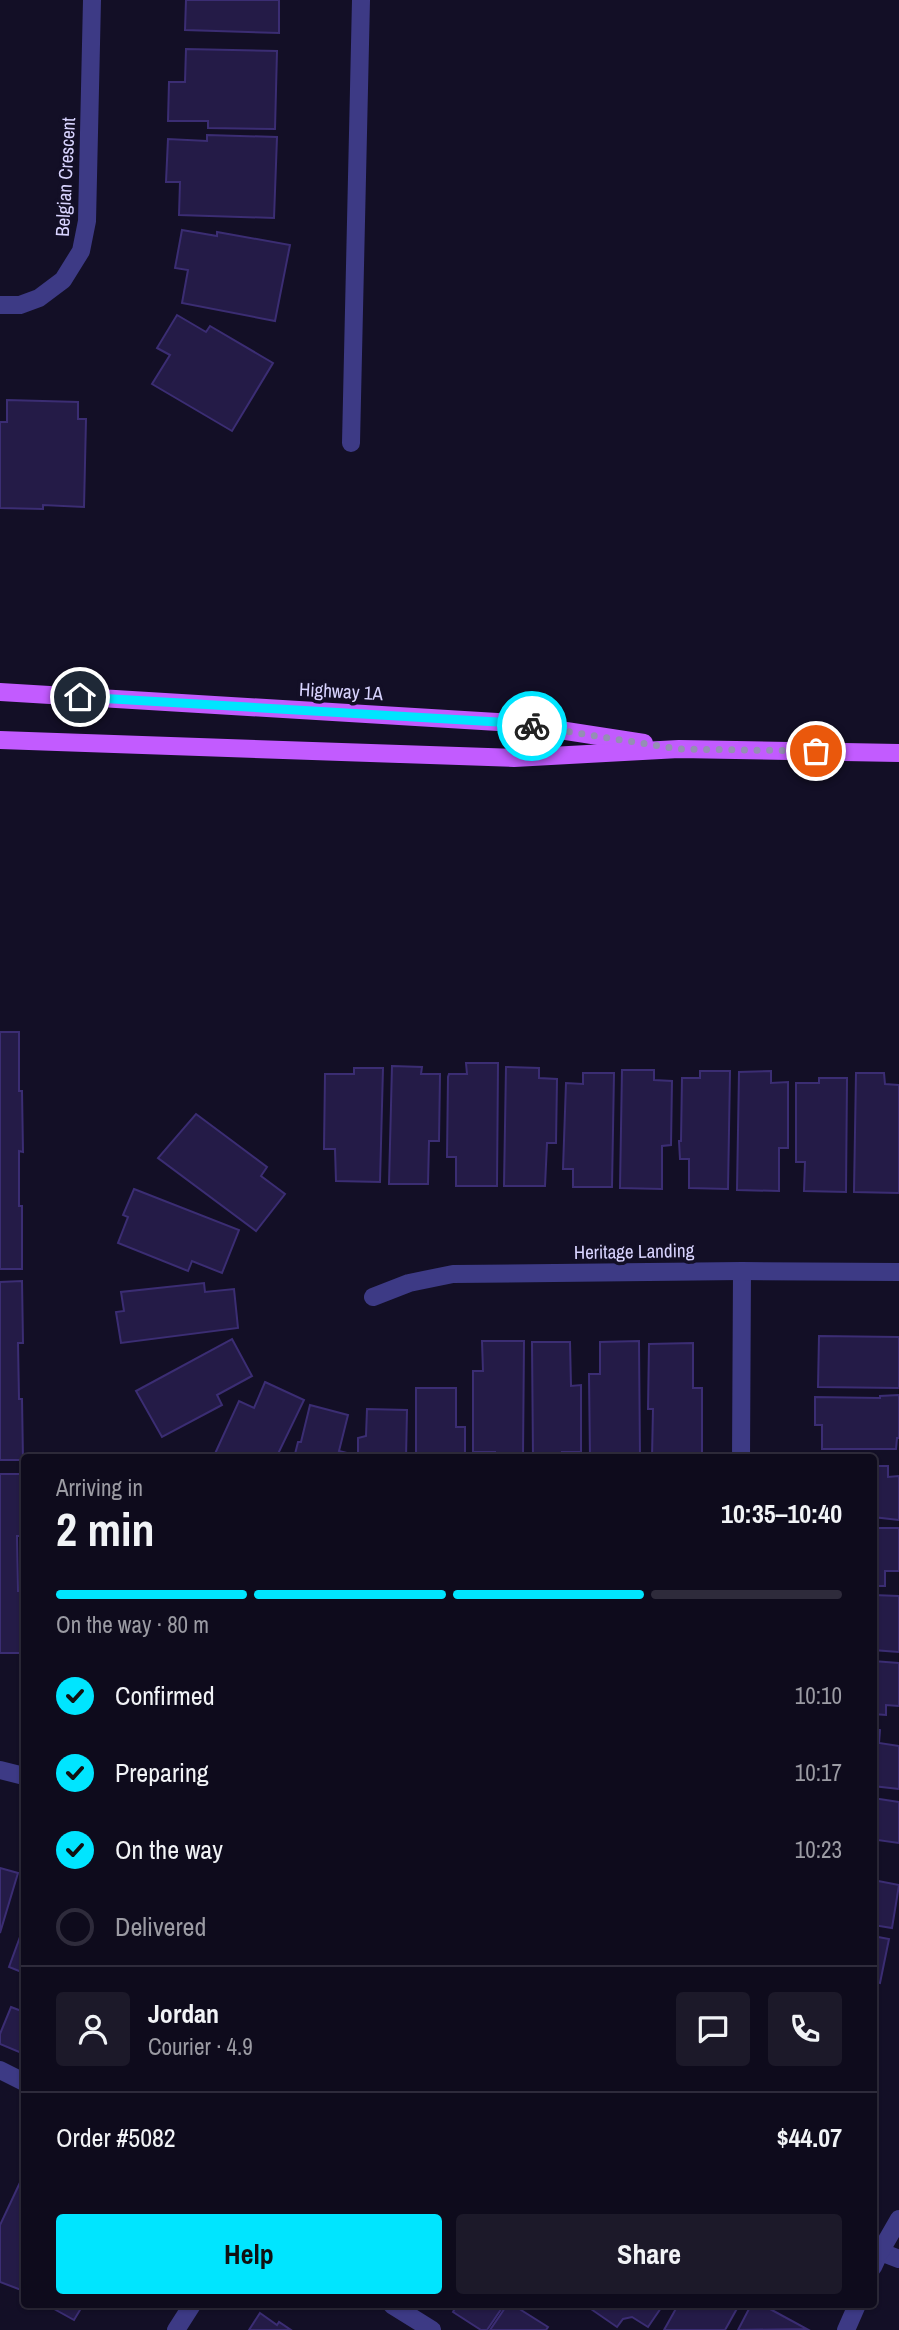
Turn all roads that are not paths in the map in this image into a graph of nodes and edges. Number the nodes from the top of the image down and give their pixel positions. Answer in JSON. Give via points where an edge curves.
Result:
{"nodes":[{"id":1,"x":92,"y":0,"type":"edge"},
{"id":2,"x":361,"y":0,"type":"edge"},
{"id":3,"x":0,"y":305,"type":"edge"},
{"id":4,"x":351,"y":443,"type":"dead end"},
{"id":5,"x":0,"y":692,"type":"edge"},
{"id":6,"x":0,"y":740,"type":"edge"},
{"id":7,"x":679,"y":749,"type":"junction"},
{"id":8,"x":899,"y":753,"type":"edge"},
{"id":9,"x":743,"y":1271,"type":"junction"},
{"id":10,"x":899,"y":1272,"type":"edge"},
{"id":11,"x":373,"y":1297,"type":"dead end"},
{"id":12,"x":741,"y":1454,"type":"edge"},
{"id":13,"x":0,"y":1770,"type":"edge"},
{"id":14,"x":21,"y":1775,"type":"edge"},
{"id":15,"x":0,"y":2070,"type":"edge"},
{"id":16,"x":21,"y":2080,"type":"edge"},
{"id":17,"x":899,"y":2219,"type":"edge"},
{"id":18,"x":877,"y":2253,"type":"edge"},
{"id":19,"x":877,"y":2256,"type":"edge"},
{"id":20,"x":899,"y":2259,"type":"edge"},
{"id":21,"x":190,"y":2308,"type":"edge"},
{"id":22,"x":397,"y":2308,"type":"edge"},
{"id":23,"x":856,"y":2308,"type":"edge"},
{"id":24,"x":176,"y":2330,"type":"edge"},
{"id":25,"x":432,"y":2330,"type":"edge"},
{"id":26,"x":846,"y":2330,"type":"edge"}],
"edges":[{"from":1,"to":3,"type":"street","name":"Belgian Crescent","via":[[86,221],[81,251],[63,280],[39,298],[20,305]]},
{"from":2,"to":4,"type":"street"},
{"from":5,"to":7,"type":"main road","name":"Highway 1A","via":[[514,723]]},
{"from":6,"to":7,"type":"main road","name":"Highway 1A","via":[[514,758]]},
{"from":7,"to":8,"type":"main road","name":"Highway 1A"},
{"from":9,"to":10,"type":"street","name":"Heritage Landing"},
{"from":9,"to":11,"type":"street","name":"Heritage Landing","via":[[453,1274],[409,1283]]},
{"from":9,"to":12,"type":"street"},
{"from":13,"to":14,"type":"street"},
{"from":15,"to":16,"type":"street"},
{"from":17,"to":18,"type":"street"},
{"from":19,"to":20,"type":"street"},
{"from":21,"to":24,"type":"street"},
{"from":22,"to":25,"type":"street"},
{"from":23,"to":26,"type":"street"}]}
